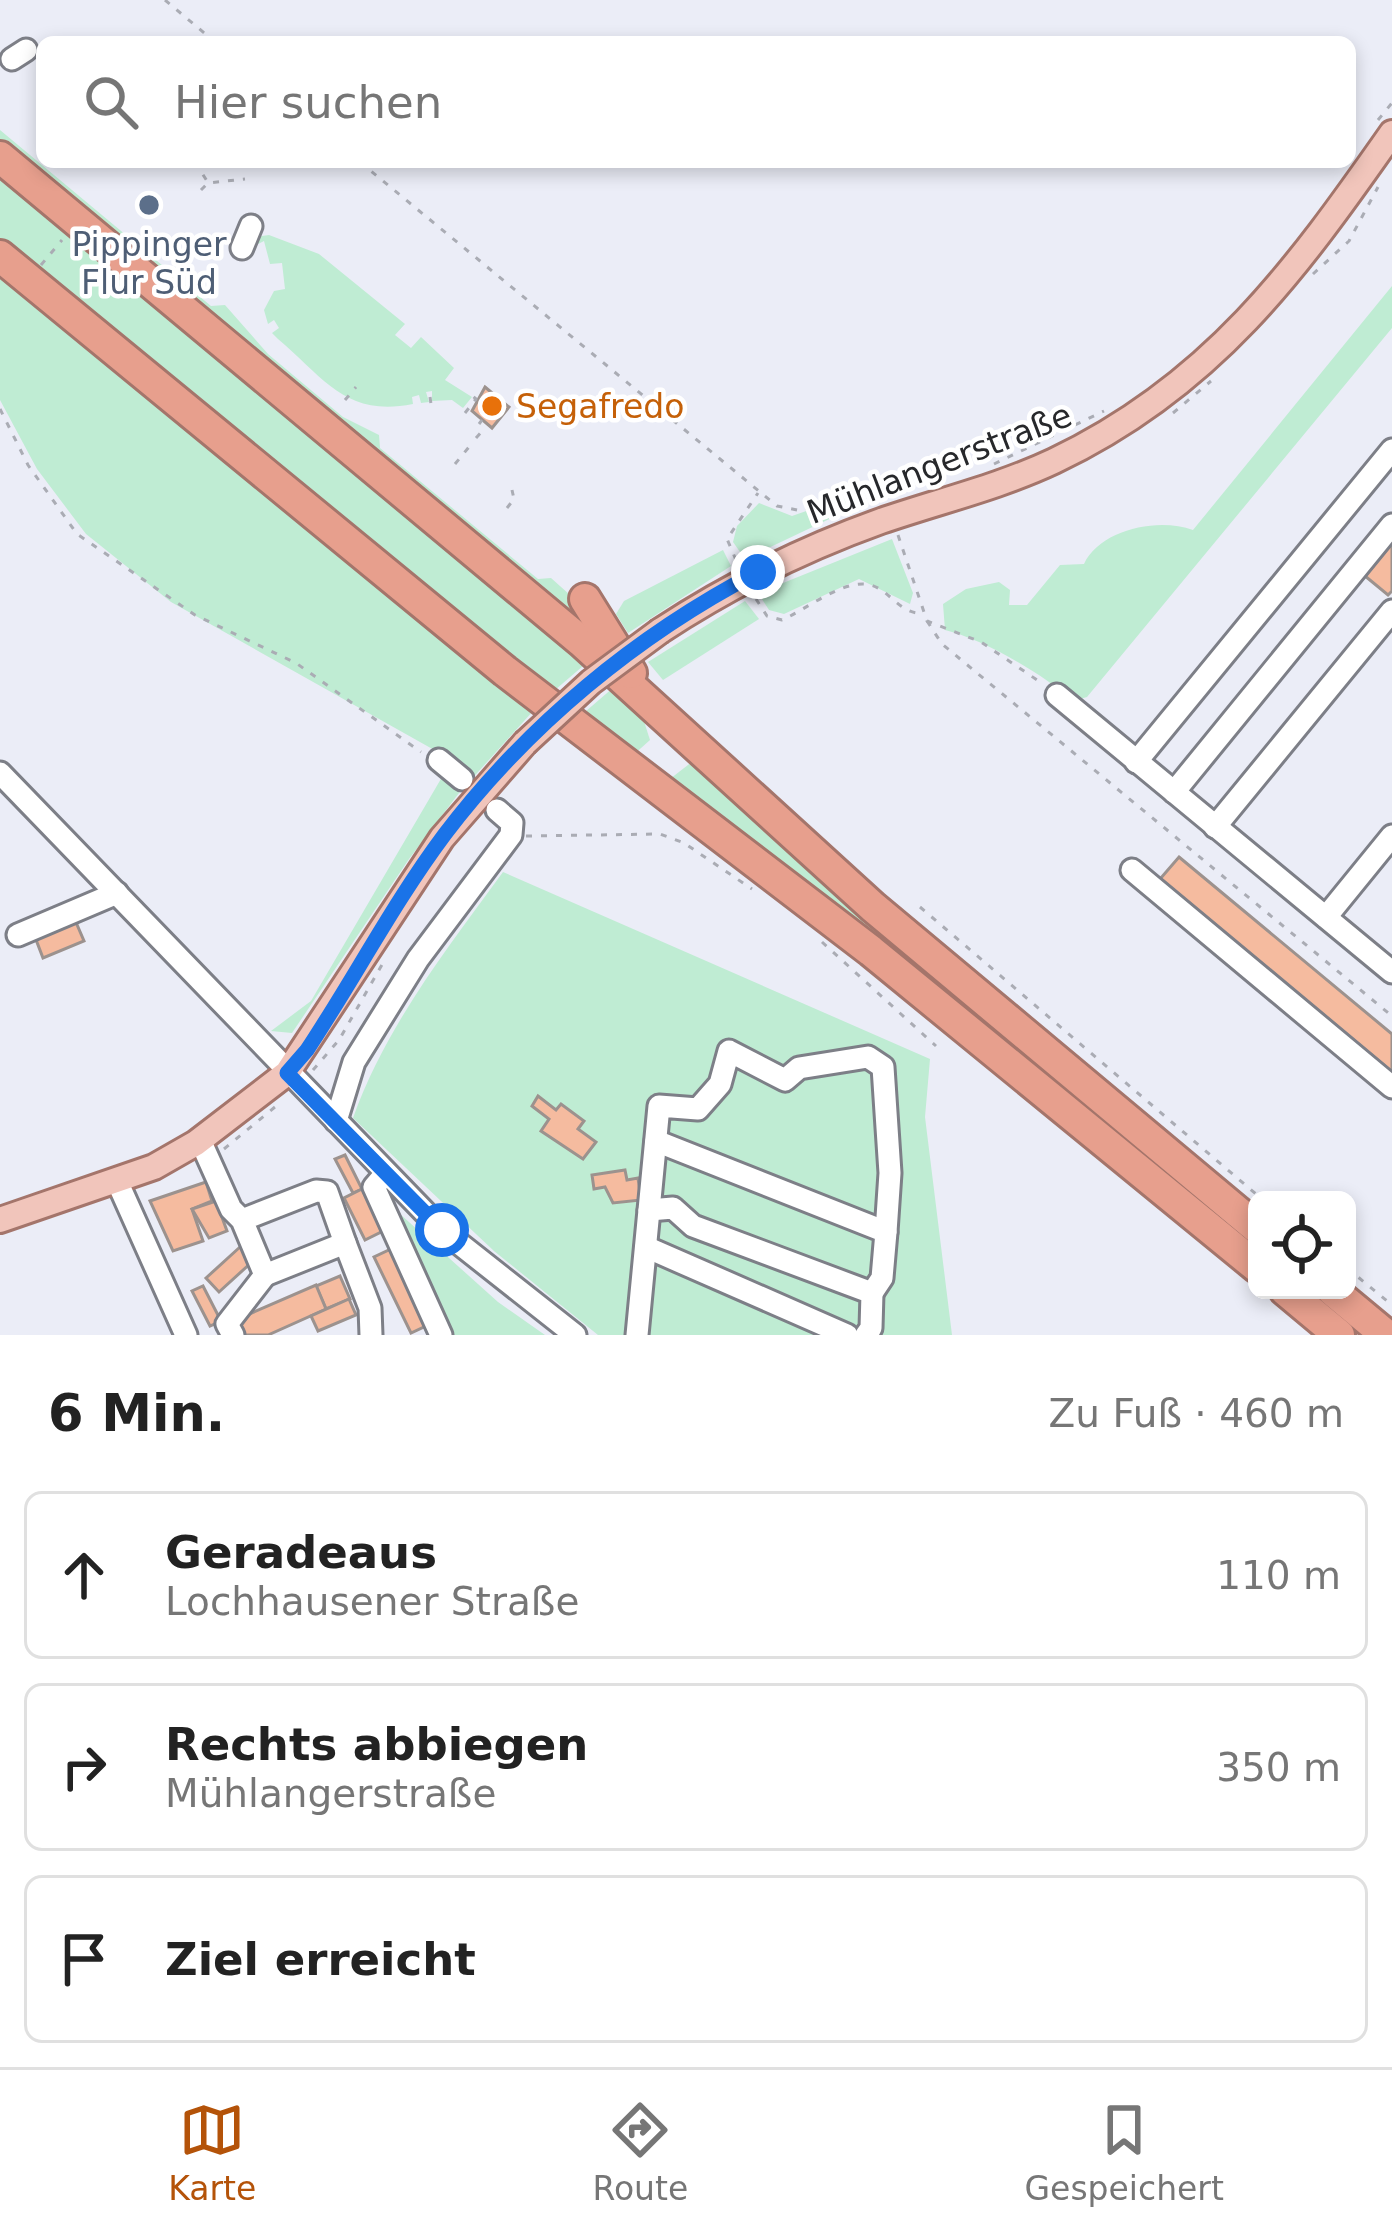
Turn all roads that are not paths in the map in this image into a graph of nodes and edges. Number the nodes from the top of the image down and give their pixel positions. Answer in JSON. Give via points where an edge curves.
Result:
{"nodes":[{"id":1,"x":1383,"y":129,"type":"edge"},
{"id":2,"x":0,"y":157,"type":"edge"},
{"id":3,"x":251,"y":226,"type":"dead end"},
{"id":4,"x":242,"y":248,"type":"dead end"},
{"id":5,"x":0,"y":256,"type":"edge"},
{"id":6,"x":1392,"y":450,"type":"edge"},
{"id":7,"x":1392,"y":525,"type":"edge"},
{"id":8,"x":585,"y":599,"type":"dead end"},
{"id":9,"x":1392,"y":611,"type":"edge"},
{"id":10,"x":1057,"y":695,"type":"road end"},
{"id":11,"x":650,"y":704,"type":"junction"},
{"id":12,"x":439,"y":760,"type":"road end"},
{"id":13,"x":1136,"y":762,"type":"junction"},
{"id":14,"x":0,"y":773,"type":"edge"},
{"id":15,"x":462,"y":779,"type":"dead end"},
{"id":16,"x":1174,"y":792,"type":"junction"},
{"id":17,"x":496,"y":810,"type":"dead end"},
{"id":18,"x":1215,"y":827,"type":"junction"},
{"id":19,"x":1392,"y":836,"type":"edge"},
{"id":20,"x":1132,"y":870,"type":"dead end"},
{"id":21,"x":117,"y":893,"type":"junction"},
{"id":22,"x":1326,"y":917,"type":"junction"},
{"id":23,"x":18,"y":935,"type":"dead end"},
{"id":24,"x":1392,"y":972,"type":"edge"},
{"id":25,"x":292,"y":1079,"type":"junction"},
{"id":26,"x":1392,"y":1087,"type":"edge"},
{"id":27,"x":336,"y":1121,"type":"junction"},
{"id":28,"x":200,"y":1140,"type":"junction"},
{"id":29,"x":656,"y":1141,"type":"junction"},
{"id":30,"x":386,"y":1173,"type":"junction"},
{"id":31,"x":117,"y":1181,"type":"junction"},
{"id":32,"x":649,"y":1210,"type":"junction"},
{"id":33,"x":0,"y":1220,"type":"edge"},
{"id":34,"x":242,"y":1220,"type":"junction"},
{"id":35,"x":1248,"y":1220,"type":"edge"},
{"id":36,"x":886,"y":1232,"type":"junction"},
{"id":37,"x":345,"y":1243,"type":"junction"},
{"id":38,"x":646,"y":1247,"type":"junction"},
{"id":39,"x":1248,"y":1260,"type":"edge"},
{"id":40,"x":265,"y":1275,"type":"junction"},
{"id":41,"x":872,"y":1294,"type":"junction"},
{"id":42,"x":1296,"y":1299,"type":"edge"},
{"id":43,"x":1343,"y":1299,"type":"edge"},
{"id":44,"x":186,"y":1335,"type":"edge"},
{"id":45,"x":233,"y":1335,"type":"edge"},
{"id":46,"x":371,"y":1335,"type":"edge"},
{"id":47,"x":441,"y":1335,"type":"edge"},
{"id":48,"x":575,"y":1335,"type":"edge"},
{"id":49,"x":637,"y":1335,"type":"edge"},
{"id":50,"x":847,"y":1335,"type":"edge"},
{"id":51,"x":866,"y":1335,"type":"edge"},
{"id":52,"x":1339,"y":1335,"type":"edge"},
{"id":53,"x":1386,"y":1335,"type":"edge"}],
"edges":[{"from":1,"to":25,"type":"main road","name":"Mühlangerstraße","bridge":true,"via":[[1285,284],[1158,398],[1053,461],[833,539],[714,595],[591,682],[442,838]]},
{"from":2,"to":11,"type":"highway"},
{"from":3,"to":4,"type":"street"},
{"from":5,"to":39,"type":"highway","via":[[505,671],[871,951]]},
{"from":6,"to":13,"type":"street"},
{"from":7,"to":16,"type":"street"},
{"from":8,"to":11,"type":"highway"},
{"from":9,"to":18,"type":"street"},
{"from":10,"to":13,"type":"street"},
{"from":11,"to":35,"type":"highway","via":[[873,908]]},
{"from":12,"to":15,"type":"street"},
{"from":13,"to":16,"type":"street"},
{"from":14,"to":21,"type":"street"},
{"from":16,"to":18,"type":"street"},
{"from":17,"to":27,"type":"street","via":[[512,823],[511,835],[354,1062]]},
{"from":18,"to":22,"type":"street"},
{"from":19,"to":22,"type":"street"},
{"from":20,"to":26,"type":"street"},
{"from":21,"to":23,"type":"street"},
{"from":21,"to":25,"type":"street"},
{"from":22,"to":24,"type":"street"},
{"from":25,"to":27,"type":"street"},
{"from":25,"to":28,"type":"main road","name":"Mühlangerstraße"},
{"from":27,"to":30,"type":"street"},
{"from":28,"to":31,"type":"main road","name":"Mühlangerstraße"},
{"from":28,"to":34,"type":"street"},
{"from":29,"to":32,"type":"street"},
{"from":29,"to":36,"type":"street"},
{"from":29,"to":36,"type":"street","via":[[659,1106],[698,1109],[709,1101],[729,1051],[785,1080],[799,1068],[868,1057],[883,1067]]},
{"from":30,"to":47,"type":"street","via":[[374,1187]]},
{"from":30,"to":48,"type":"street","via":[[479,1263]]},
{"from":31,"to":33,"type":"main road","name":"Mühlangerstraße"},
{"from":31,"to":44,"type":"street"},
{"from":32,"to":38,"type":"street"},
{"from":32,"to":41,"type":"street","via":[[673,1208],[693,1226]]},
{"from":34,"to":37,"type":"street","via":[[327,1192]]},
{"from":34,"to":40,"type":"street"},
{"from":36,"to":41,"type":"street","via":[[882,1278]]},
{"from":37,"to":40,"type":"street"},
{"from":37,"to":46,"type":"street","via":[[370,1308]]},
{"from":38,"to":49,"type":"street"},
{"from":38,"to":50,"type":"street"},
{"from":40,"to":45,"type":"street","via":[[227,1324]]},
{"from":41,"to":51,"type":"street"},
{"from":42,"to":52,"type":"highway"},
{"from":43,"to":53,"type":"highway"}]}
